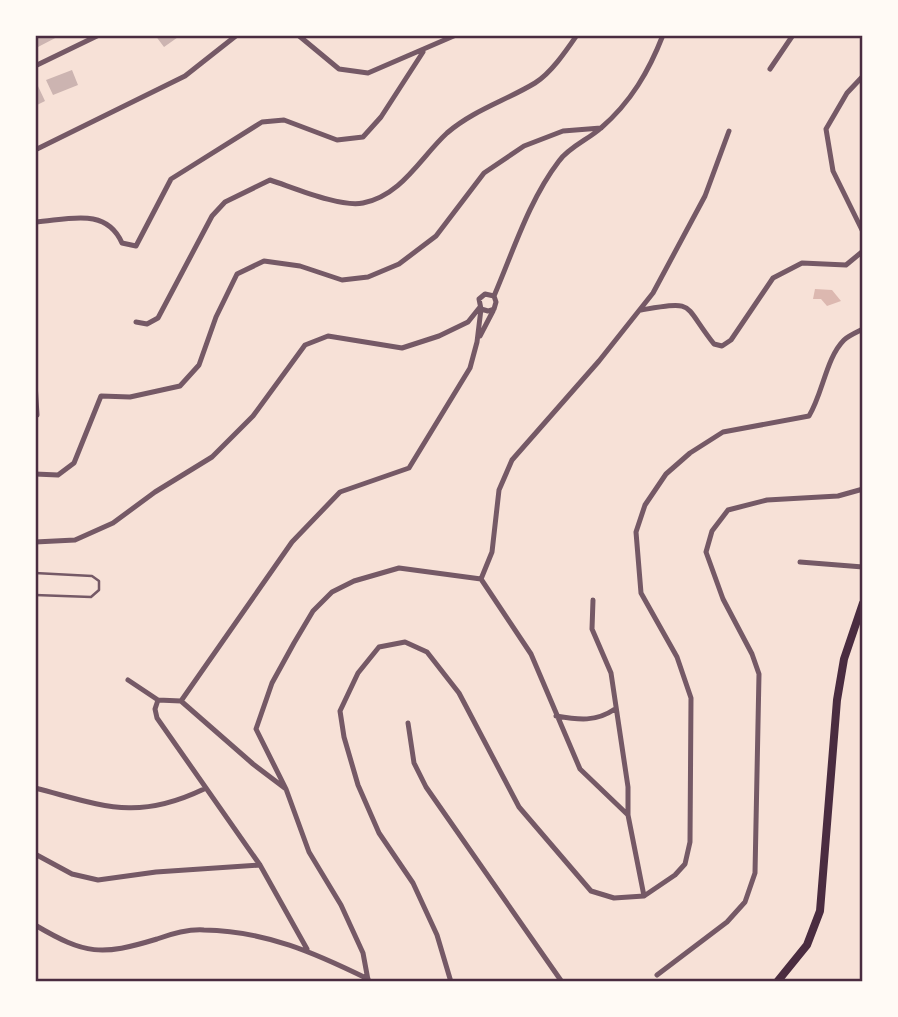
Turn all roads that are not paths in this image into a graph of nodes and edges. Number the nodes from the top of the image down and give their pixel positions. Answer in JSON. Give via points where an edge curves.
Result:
{"nodes":[{"id":1,"x":99,"y":35,"type":"edge"},
{"id":2,"x":237,"y":35,"type":"edge"},
{"id":3,"x":298,"y":35,"type":"edge"},
{"id":4,"x":456,"y":35,"type":"edge"},
{"id":5,"x":577,"y":35,"type":"edge"},
{"id":6,"x":663,"y":35,"type":"edge"},
{"id":7,"x":793,"y":35,"type":"edge"},
{"id":8,"x":423,"y":51,"type":"junction"},
{"id":9,"x":35,"y":66,"type":"edge"},
{"id":10,"x":770,"y":69,"type":"dead end"},
{"id":11,"x":863,"y":76,"type":"edge"},
{"id":12,"x":601,"y":128,"type":"junction"},
{"id":13,"x":729,"y":131,"type":"dead end"},
{"id":14,"x":35,"y":150,"type":"edge"},
{"id":15,"x":35,"y":222,"type":"edge"},
{"id":16,"x":863,"y":232,"type":"edge"},
{"id":17,"x":863,"y":251,"type":"edge"},
{"id":18,"x":494,"y":296,"type":"junction"},
{"id":19,"x":480,"y":308,"type":"junction"},
{"id":20,"x":494,"y":309,"type":"junction"},
{"id":21,"x":640,"y":310,"type":"junction"},
{"id":22,"x":136,"y":322,"type":"dead end"},
{"id":23,"x":863,"y":329,"type":"edge"},
{"id":24,"x":477,"y":342,"type":"junction"},
{"id":25,"x":35,"y":383,"type":"edge"},
{"id":26,"x":37,"y":415,"type":"edge"},
{"id":27,"x":35,"y":474,"type":"edge"},
{"id":28,"x":863,"y":489,"type":"edge"},
{"id":29,"x":35,"y":542,"type":"edge"},
{"id":30,"x":800,"y":562,"type":"dead end"},
{"id":31,"x":863,"y":567,"type":"edge"},
{"id":32,"x":35,"y":573,"type":"edge"},
{"id":33,"x":481,"y":579,"type":"junction"},
{"id":34,"x":35,"y":596,"type":"edge"},
{"id":35,"x":593,"y":600,"type":"dead end"},
{"id":36,"x":863,"y":603,"type":"edge"},
{"id":37,"x":128,"y":680,"type":"dead end"},
{"id":38,"x":158,"y":700,"type":"junction"},
{"id":39,"x":181,"y":701,"type":"junction"},
{"id":40,"x":615,"y":709,"type":"junction"},
{"id":41,"x":556,"y":716,"type":"junction"},
{"id":42,"x":408,"y":723,"type":"dead end"},
{"id":43,"x":35,"y":788,"type":"edge"},
{"id":44,"x":204,"y":789,"type":"junction"},
{"id":45,"x":286,"y":789,"type":"junction"},
{"id":46,"x":628,"y":816,"type":"junction"},
{"id":47,"x":35,"y":854,"type":"edge"},
{"id":48,"x":260,"y":865,"type":"junction"},
{"id":49,"x":644,"y":896,"type":"junction"},
{"id":50,"x":35,"y":925,"type":"edge"},
{"id":51,"x":307,"y":949,"type":"junction"},
{"id":52,"x":657,"y":975,"type":"dead end"},
{"id":53,"x":369,"y":981,"type":"edge"},
{"id":54,"x":452,"y":982,"type":"edge"},
{"id":55,"x":562,"y":982,"type":"edge"},
{"id":56,"x":777,"y":982,"type":"edge"}],
"edges":[{"from":1,"to":9,"type":"street"},
{"from":2,"to":14,"type":"street","via":[[185,76]]},
{"from":3,"to":8,"type":"street","via":[[339,69],[368,73]]},
{"from":4,"to":8,"type":"street"},
{"from":5,"to":22,"type":"street","via":[[536,82],[477,110],[446,134],[398,187],[362,204],[340,202],[270,180],[225,202],[212,215],[158,318],[147,324]]},
{"from":6,"to":12,"type":"street","via":[[629,101]]},
{"from":7,"to":10,"type":"street"},
{"from":8,"to":15,"type":"street","via":[[382,117],[363,137],[337,140],[284,120],[262,122],[170,179],[136,246],[122,243],[105,221],[91,217]]},
{"from":11,"to":16,"type":"street","via":[[826,129],[833,171]]},
{"from":12,"to":18,"type":"street","via":[[560,159],[534,204]]},
{"from":12,"to":27,"type":"street","via":[[563,131],[524,146],[484,173],[436,236],[399,264],[368,277],[342,281],[300,266],[264,261],[236,274],[199,365],[180,386],[130,397],[102,396],[74,463],[58,475]]},
{"from":13,"to":21,"type":"street","via":[[705,196]]},
{"from":17,"to":21,"type":"street","via":[[846,265],[802,262],[773,278],[731,340],[722,346],[713,344],[687,307],[677,303]]},
{"from":18,"to":19,"type":"street","via":[[481,297]]},
{"from":18,"to":20,"type":"street"},
{"from":19,"to":20,"type":"street"},
{"from":19,"to":24,"type":"street"},
{"from":19,"to":29,"type":"street","via":[[468,322],[402,348],[328,335],[305,345],[253,416],[212,457],[113,523],[75,540]]},
{"from":20,"to":24,"type":"street"},
{"from":21,"to":33,"type":"street","via":[[512,460],[499,490],[492,552]]},
{"from":23,"to":49,"type":"street","via":[[844,340],[809,416],[723,432],[666,474],[645,505],[636,532],[641,593],[677,657],[691,698],[690,842],[685,864]]},
{"from":24,"to":39,"type":"street","via":[[470,368],[409,468],[340,492],[292,542]]},
{"from":25,"to":26,"type":"street"},
{"from":28,"to":52,"type":"street","via":[[838,496],[749,502],[728,510],[712,531],[706,552],[712,575],[759,674],[755,873],[745,902],[727,922]]},
{"from":30,"to":31,"type":"street"},
{"from":32,"to":34,"type":"lane","via":[[92,576],[99,581],[99,590],[91,597]]},
{"from":33,"to":41,"type":"street","via":[[531,654]]},
{"from":33,"to":45,"type":"street","via":[[399,568],[332,592],[313,611],[272,683],[256,729]]},
{"from":35,"to":40,"type":"street","via":[[592,629],[611,673]]},
{"from":36,"to":56,"type":"main road","via":[[844,659],[837,700],[820,911],[807,944]]},
{"from":37,"to":38,"type":"street"},
{"from":38,"to":39,"type":"street"},
{"from":38,"to":44,"type":"street","via":[[158,718]]},
{"from":39,"to":45,"type":"street"},
{"from":40,"to":41,"type":"street","via":[[604,717],[582,720]]},
{"from":40,"to":46,"type":"street","via":[[628,786]]},
{"from":41,"to":46,"type":"street","via":[[580,769]]},
{"from":42,"to":55,"type":"street","via":[[414,763],[426,787]]},
{"from":43,"to":44,"type":"street","via":[[107,808],[138,808]]},
{"from":44,"to":48,"type":"street"},
{"from":45,"to":53,"type":"street","via":[[309,852],[363,953]]},
{"from":46,"to":49,"type":"street"},
{"from":47,"to":48,"type":"street","via":[[72,874],[98,880]]},
{"from":48,"to":51,"type":"street"},
{"from":49,"to":54,"type":"street","via":[[614,898],[591,891],[519,807],[459,693],[427,652],[405,642],[379,647],[358,673],[340,711],[344,737],[358,785],[437,935]]},
{"from":50,"to":51,"type":"street","via":[[69,945],[97,951],[124,949],[203,929]]},
{"from":51,"to":53,"type":"street"}]}
